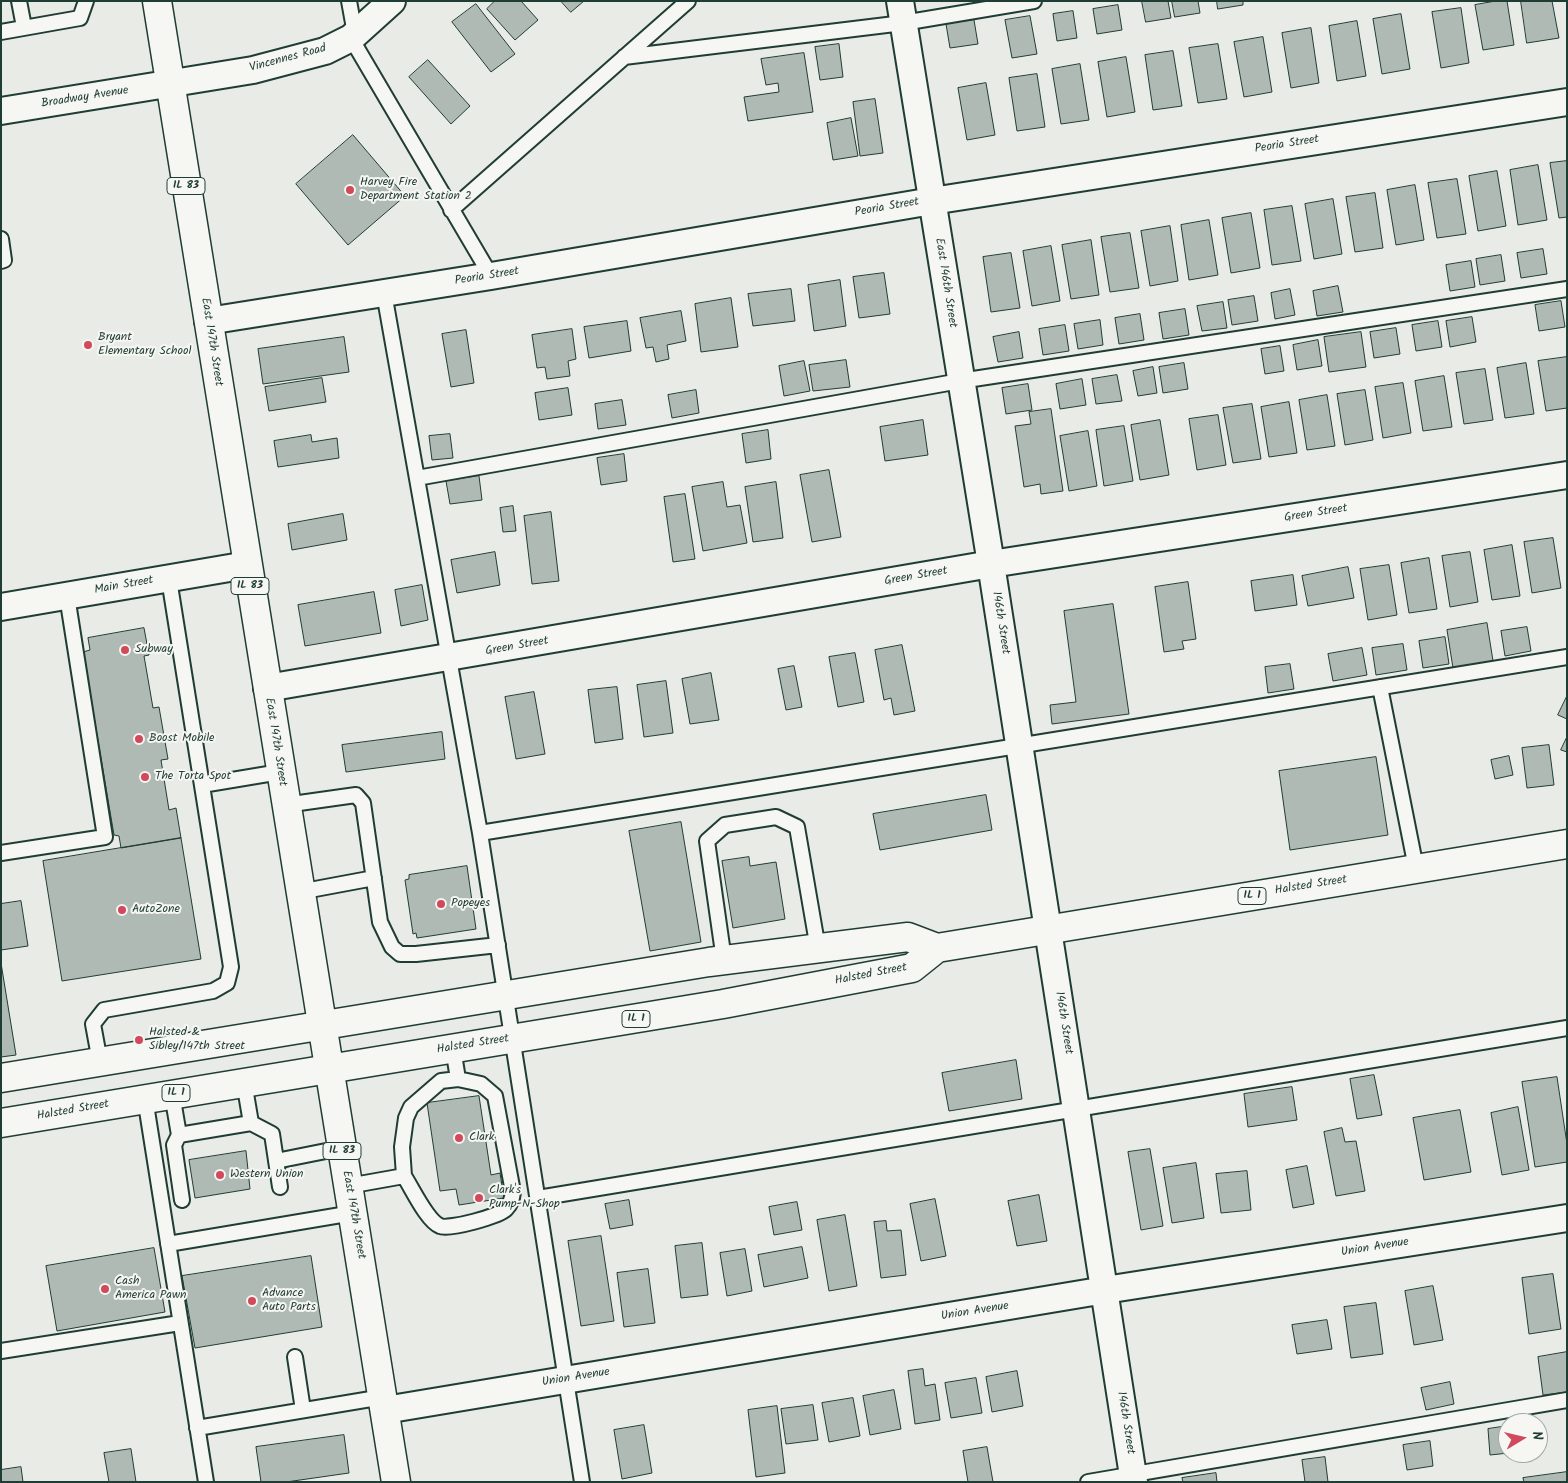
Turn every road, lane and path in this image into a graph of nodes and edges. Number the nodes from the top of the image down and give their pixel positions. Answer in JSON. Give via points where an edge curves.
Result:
{"nodes":[{"id":1,"x":19,"y":1,"type":"edge"},
{"id":2,"x":86,"y":1,"type":"edge"},
{"id":3,"x":157,"y":1,"type":"edge"},
{"id":4,"x":349,"y":1,"type":"edge"},
{"id":5,"x":392,"y":1,"type":"edge"},
{"id":6,"x":688,"y":1,"type":"edge"},
{"id":7,"x":1034,"y":1,"type":"edge"},
{"id":8,"x":902,"y":12,"type":"edge"},
{"id":9,"x":24,"y":27,"type":"junction"},
{"id":10,"x":1,"y":32,"type":"edge"},
{"id":11,"x":353,"y":36,"type":"junction"},
{"id":12,"x":624,"y":57,"type":"junction"},
{"id":13,"x":169,"y":84,"type":"junction"},
{"id":14,"x":1567,"y":102,"type":"edge"},
{"id":15,"x":1,"y":111,"type":"edge"},
{"id":16,"x":932,"y":201,"type":"junction"},
{"id":17,"x":451,"y":210,"type":"junction"},
{"id":18,"x":1,"y":239,"type":"edge"},
{"id":19,"x":1,"y":261,"type":"edge"},
{"id":20,"x":491,"y":276,"type":"junction"},
{"id":21,"x":1567,"y":289,"type":"edge"},
{"id":22,"x":384,"y":293,"type":"junction"},
{"id":23,"x":208,"y":321,"type":"junction"},
{"id":24,"x":960,"y":381,"type":"junction"},
{"id":25,"x":1567,"y":475,"type":"edge"},
{"id":26,"x":417,"y":478,"type":"junction"},
{"id":27,"x":991,"y":564,"type":"junction"},
{"id":28,"x":247,"y":565,"type":"junction"},
{"id":29,"x":169,"y":578,"type":"junction"},
{"id":30,"x":67,"y":596,"type":"junction"},
{"id":31,"x":1,"y":607,"type":"edge"},
{"id":32,"x":1567,"y":657,"type":"edge"},
{"id":33,"x":449,"y":658,"type":"junction"},
{"id":34,"x":1380,"y":687,"type":"junction"},
{"id":35,"x":266,"y":688,"type":"junction"},
{"id":36,"x":1019,"y":745,"type":"junction"},
{"id":37,"x":280,"y":772,"type":"junction"},
{"id":38,"x":202,"y":785,"type":"junction"},
{"id":39,"x":286,"y":805,"type":"junction"},
{"id":40,"x":480,"y":833,"type":"junction"},
{"id":41,"x":1567,"y":844,"type":"edge"},
{"id":42,"x":1,"y":853,"type":"edge"},
{"id":43,"x":1416,"y":868,"type":"junction"},
{"id":44,"x":374,"y":878,"type":"junction"},
{"id":45,"x":299,"y":892,"type":"junction"},
{"id":46,"x":1048,"y":929,"type":"junction"},
{"id":47,"x":498,"y":945,"type":"junction"},
{"id":48,"x":818,"y":948,"type":"junction"},
{"id":49,"x":937,"y":948,"type":"junction"},
{"id":50,"x":724,"y":960,"type":"junction"},
{"id":51,"x":506,"y":995,"type":"junction"},
{"id":52,"x":322,"y":1025,"type":"junction"},
{"id":53,"x":1567,"y":1028,"type":"edge"},
{"id":54,"x":513,"y":1039,"type":"junction"},
{"id":55,"x":453,"y":1048,"type":"junction"},
{"id":56,"x":100,"y":1062,"type":"junction"},
{"id":57,"x":328,"y":1068,"type":"junction"},
{"id":58,"x":1,"y":1078,"type":"edge"},
{"id":59,"x":458,"y":1079,"type":"junction"},
{"id":60,"x":244,"y":1082,"type":"junction"},
{"id":61,"x":172,"y":1094,"type":"junction"},
{"id":62,"x":146,"y":1098,"type":"junction"},
{"id":63,"x":1076,"y":1109,"type":"junction"},
{"id":64,"x":1,"y":1123,"type":"edge"},
{"id":65,"x":250,"y":1123,"type":"junction"},
{"id":66,"x":178,"y":1135,"type":"junction"},
{"id":67,"x":341,"y":1148,"type":"junction"},
{"id":68,"x":276,"y":1161,"type":"junction"},
{"id":69,"x":404,"y":1176,"type":"junction"},
{"id":70,"x":348,"y":1186,"type":"junction"},
{"id":71,"x":280,"y":1187,"type":"dead end"},
{"id":72,"x":538,"y":1198,"type":"junction"},
{"id":73,"x":182,"y":1200,"type":"dead end"},
{"id":74,"x":352,"y":1213,"type":"junction"},
{"id":75,"x":1567,"y":1218,"type":"edge"},
{"id":76,"x":168,"y":1244,"type":"junction"},
{"id":77,"x":1104,"y":1290,"type":"junction"},
{"id":78,"x":180,"y":1323,"type":"junction"},
{"id":79,"x":1,"y":1351,"type":"edge"},
{"id":80,"x":295,"y":1357,"type":"dead end"},
{"id":81,"x":566,"y":1380,"type":"junction"},
{"id":82,"x":1567,"y":1400,"type":"edge"},
{"id":83,"x":384,"y":1403,"type":"junction"},
{"id":84,"x":302,"y":1410,"type":"junction"},
{"id":85,"x":197,"y":1428,"type":"junction"},
{"id":86,"x":1133,"y":1478,"type":"edge"},
{"id":87,"x":206,"y":1482,"type":"edge"},
{"id":88,"x":396,"y":1482,"type":"edge"},
{"id":89,"x":582,"y":1482,"type":"edge"},
{"id":90,"x":1088,"y":1482,"type":"edge"}],
"edges":[{"from":1,"to":9,"type":"lane"},
{"from":2,"to":9,"type":"lane","via":[[80,18]]},
{"from":3,"to":13,"type":"main road","name":"East 147th Street","number":"IL 83"},
{"from":4,"to":11,"type":"lane"},
{"from":5,"to":11,"type":"street","name":"Vincennes Road"},
{"from":6,"to":12,"type":"lane"},
{"from":7,"to":8,"type":"lane"},
{"from":8,"to":12,"type":"lane"},
{"from":8,"to":16,"type":"street","name":"East 146th Street"},
{"from":9,"to":10,"type":"lane"},
{"from":11,"to":13,"type":"street","name":"Vincennes Road","via":[[325,50],[253,70]]},
{"from":11,"to":17,"type":"lane"},
{"from":12,"to":17,"type":"lane"},
{"from":13,"to":15,"type":"street","name":"Broadway Avenue"},
{"from":13,"to":23,"type":"main road","name":"East 147th Street","number":"IL 83"},
{"from":14,"to":16,"type":"street","name":"Peoria Street"},
{"from":16,"to":20,"type":"street","name":"Peoria Street"},
{"from":16,"to":24,"type":"street","name":"East 146th Street"},
{"from":17,"to":20,"type":"lane"},
{"from":18,"to":19,"type":"lane","via":[[4,260]]},
{"from":20,"to":22,"type":"street","name":"Peoria Street"},
{"from":21,"to":24,"type":"lane"},
{"from":22,"to":23,"type":"street","name":"Peoria Street"},
{"from":22,"to":26,"type":"lane"},
{"from":23,"to":28,"type":"main road","name":"East 147th Street","number":"IL 83"},
{"from":24,"to":26,"type":"lane"},
{"from":24,"to":27,"type":"street","name":"East 146th Street"},
{"from":25,"to":27,"type":"street","name":"Green Street"},
{"from":26,"to":33,"type":"lane"},
{"from":27,"to":33,"type":"street","name":"Green Street"},
{"from":27,"to":36,"type":"street","name":"146th Street"},
{"from":28,"to":29,"type":"street","name":"Main Street"},
{"from":28,"to":35,"type":"main road","name":"East 147th Street","number":"IL 83"},
{"from":29,"to":30,"type":"street","name":"Main Street"},
{"from":29,"to":38,"type":"lane"},
{"from":30,"to":31,"type":"street","name":"Main Street"},
{"from":30,"to":42,"type":"lane","via":[[105,837]]},
{"from":32,"to":34,"type":"lane"},
{"from":33,"to":35,"type":"street","name":"Green Street"},
{"from":33,"to":40,"type":"lane"},
{"from":34,"to":36,"type":"lane"},
{"from":34,"to":43,"type":"lane"},
{"from":35,"to":37,"type":"main road","name":"East 147th Street","number":"IL 83"},
{"from":36,"to":40,"type":"lane"},
{"from":36,"to":46,"type":"street","name":"146th Street"},
{"from":37,"to":38,"type":"lane"},
{"from":37,"to":39,"type":"main road","name":"East 147th Street","number":"IL 83"},
{"from":38,"to":56,"type":"lane","via":[[231,967],[227,983],[213,991],[104,1010],[93,1024]]},
{"from":39,"to":44,"type":"lane","via":[[356,795],[363,803]]},
{"from":39,"to":45,"type":"main road","name":"East 147th Street","number":"IL 83"},
{"from":40,"to":47,"type":"lane"},
{"from":41,"to":43,"type":"main road","name":"Halsted Street","number":"IL 1"},
{"from":43,"to":46,"type":"main road","name":"Halsted Street","number":"IL 1"},
{"from":44,"to":45,"type":"lane"},
{"from":44,"to":47,"type":"lane","via":[[380,922],[392,946],[400,954]]},
{"from":45,"to":52,"type":"main road","name":"East 147th Street","number":"IL 83"},
{"from":46,"to":49,"type":"main road","name":"Halsted Street","number":"IL 1"},
{"from":46,"to":63,"type":"street","name":"146th Street"},
{"from":47,"to":51,"type":"lane"},
{"from":48,"to":49,"type":"main road","via":[[908,937]]},
{"from":48,"to":50,"type":"main road"},
{"from":48,"to":50,"type":"lane","via":[[797,827],[776,817],[725,825],[706,841]]},
{"from":49,"to":54,"type":"main road","name":"Halsted Street","number":"IL 1","via":[[912,968]]},
{"from":50,"to":51,"type":"main road"},
{"from":51,"to":52,"type":"main road"},
{"from":51,"to":54,"type":"lane"},
{"from":52,"to":56,"type":"main road"},
{"from":52,"to":57,"type":"main road","name":"East 147th Street","number":"IL 83"},
{"from":53,"to":63,"type":"lane"},
{"from":54,"to":55,"type":"main road","name":"Halsted Street","number":"IL 1"},
{"from":54,"to":72,"type":"lane"},
{"from":55,"to":57,"type":"main road","name":"Halsted Street","number":"IL 1"},
{"from":55,"to":59,"type":"lane"},
{"from":56,"to":58,"type":"main road"},
{"from":57,"to":60,"type":"main road","name":"Halsted Street","number":"IL 1"},
{"from":57,"to":67,"type":"main road","name":"East 147th Street","number":"IL 83"},
{"from":59,"to":69,"type":"lane","via":[[441,1081],[411,1108],[406,1118],[402,1147]]},
{"from":59,"to":69,"type":"lane","via":[[481,1084],[495,1096],[513,1192],[512,1202],[505,1211],[453,1227],[440,1226],[430,1218]]},
{"from":60,"to":61,"type":"main road","name":"Halsted Street","number":"IL 1"},
{"from":60,"to":65,"type":"lane"},
{"from":61,"to":62,"type":"main road","name":"Halsted Street","number":"IL 1"},
{"from":61,"to":66,"type":"lane"},
{"from":62,"to":64,"type":"main road","name":"Halsted Street","number":"IL 1"},
{"from":62,"to":76,"type":"lane"},
{"from":63,"to":72,"type":"lane"},
{"from":63,"to":77,"type":"street","name":"146th Street"},
{"from":65,"to":66,"type":"lane"},
{"from":65,"to":68,"type":"lane","via":[[272,1134]]},
{"from":66,"to":73,"type":"lane","via":[[174,1144]]},
{"from":67,"to":68,"type":"lane"},
{"from":67,"to":70,"type":"main road","name":"East 147th Street","number":"IL 83"},
{"from":68,"to":71,"type":"lane"},
{"from":69,"to":70,"type":"lane"},
{"from":70,"to":74,"type":"main road","name":"East 147th Street","number":"IL 83"},
{"from":72,"to":81,"type":"lane"},
{"from":74,"to":76,"type":"lane"},
{"from":74,"to":83,"type":"main road","name":"East 147th Street","number":"IL 83"},
{"from":75,"to":77,"type":"street","name":"Union Avenue"},
{"from":76,"to":78,"type":"lane"},
{"from":77,"to":81,"type":"street","name":"Union Avenue"},
{"from":77,"to":86,"type":"street","name":"146th Street"},
{"from":78,"to":79,"type":"lane"},
{"from":78,"to":85,"type":"lane"},
{"from":80,"to":84,"type":"lane"},
{"from":81,"to":83,"type":"street","name":"Union Avenue"},
{"from":81,"to":89,"type":"lane"},
{"from":82,"to":86,"type":"lane"},
{"from":83,"to":84,"type":"lane"},
{"from":83,"to":88,"type":"main road","name":"East 147th Street","number":"IL 83"},
{"from":84,"to":85,"type":"lane"},
{"from":85,"to":87,"type":"lane"},
{"from":86,"to":90,"type":"lane"}]}
